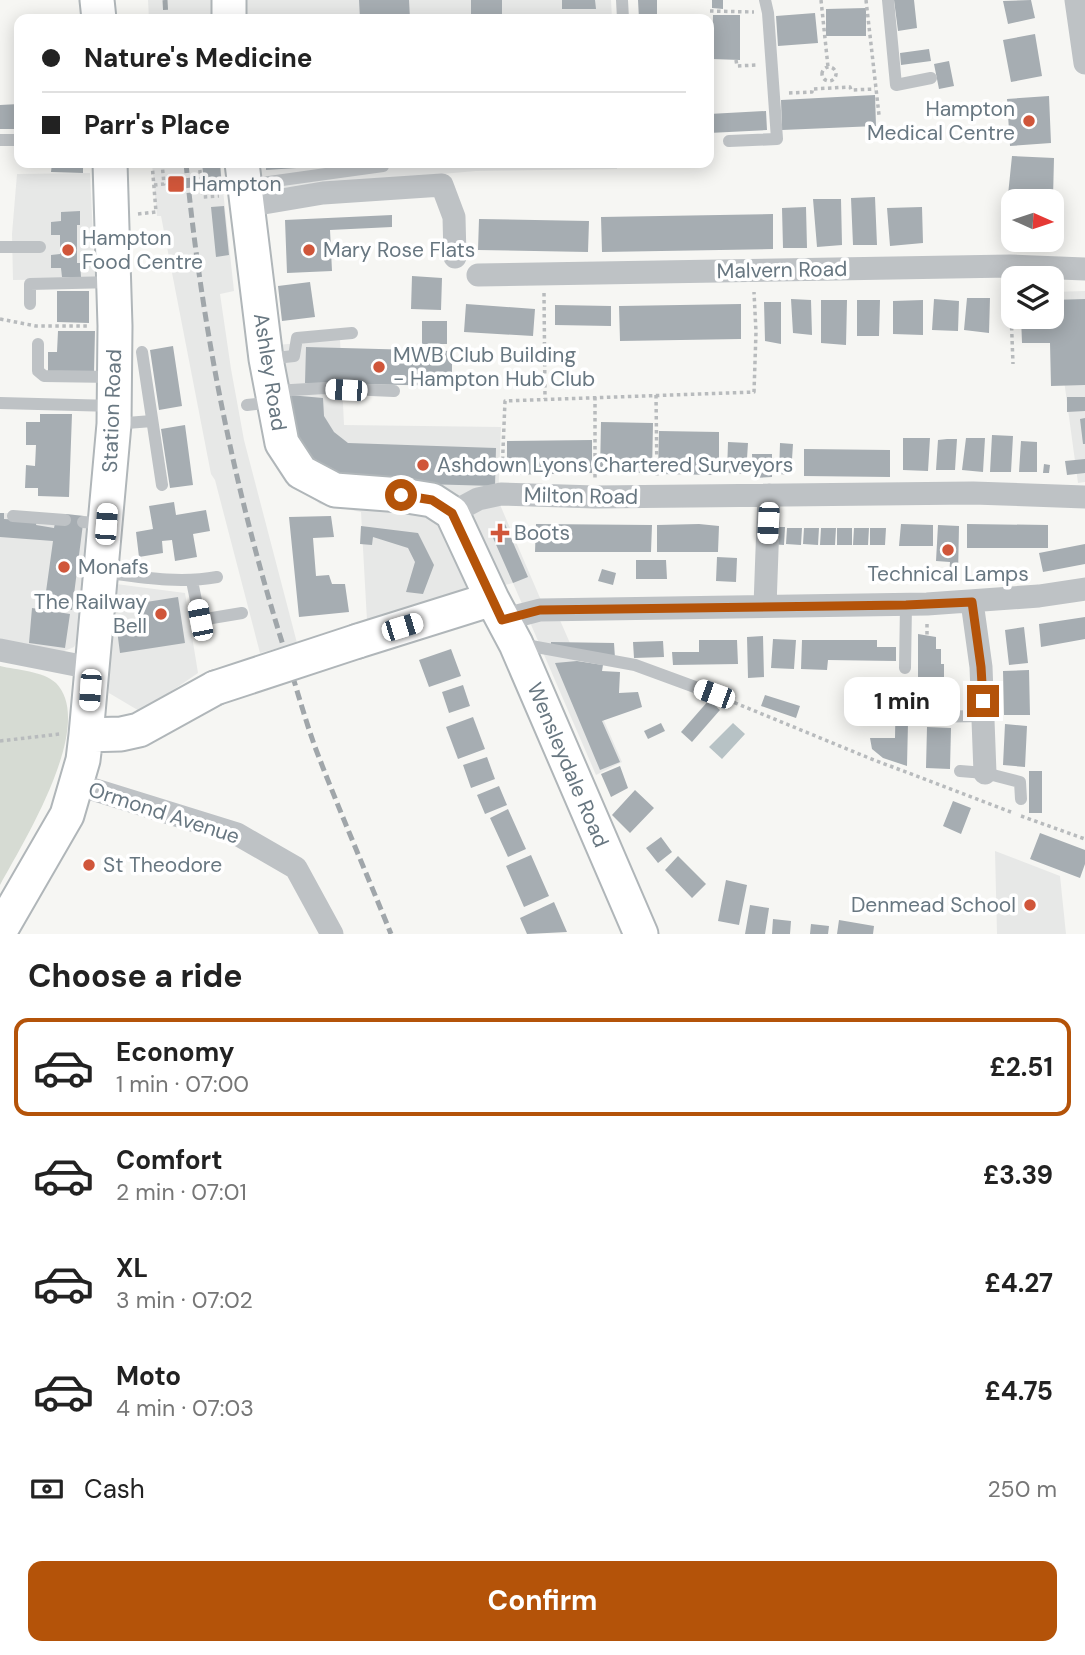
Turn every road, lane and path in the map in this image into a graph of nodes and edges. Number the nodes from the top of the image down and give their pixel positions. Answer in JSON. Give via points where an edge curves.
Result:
{"nodes":[{"id":1,"x":821,"y":0,"type":"edge"},
{"id":2,"x":866,"y":0,"type":"edge"},
{"id":3,"x":888,"y":0,"type":"edge"},
{"id":4,"x":1076,"y":0,"type":"edge"},
{"id":5,"x":766,"y":6,"type":"edge"},
{"id":6,"x":710,"y":11,"type":"dead end"},
{"id":7,"x":736,"y":60,"type":"dead end"},
{"id":8,"x":1085,"y":63,"type":"edge"},
{"id":9,"x":771,"y":65,"type":"junction"},
{"id":10,"x":828,"y":67,"type":"junction"},
{"id":11,"x":932,"y":78,"type":"dead end"},
{"id":12,"x":830,"y":82,"type":"junction"},
{"id":13,"x":831,"y":88,"type":"junction"},
{"id":14,"x":876,"y":89,"type":"junction"},
{"id":15,"x":784,"y":93,"type":"dead end"},
{"id":16,"x":879,"y":115,"type":"dead end"},
{"id":17,"x":729,"y":141,"type":"dead end"},
{"id":18,"x":110,"y":168,"type":"edge"},
{"id":19,"x":152,"y":168,"type":"edge"},
{"id":20,"x":162,"y":168,"type":"edge"},
{"id":21,"x":200,"y":168,"type":"edge"},
{"id":22,"x":368,"y":168,"type":"edge"},
{"id":23,"x":154,"y":185,"type":"junction"},
{"id":24,"x":244,"y":185,"type":"edge"},
{"id":25,"x":202,"y":189,"type":"dead end"},
{"id":26,"x":113,"y":216,"type":"junction"},
{"id":27,"x":0,"y":247,"type":"edge"},
{"id":28,"x":40,"y":247,"type":"dead end"},
{"id":29,"x":455,"y":257,"type":"dead end"},
{"id":30,"x":1001,"y":266,"type":"edge"},
{"id":31,"x":1064,"y":268,"type":"edge"},
{"id":32,"x":1085,"y":269,"type":"edge"},
{"id":33,"x":752,"y":271,"type":"junction"},
{"id":34,"x":543,"y":274,"type":"junction"},
{"id":35,"x":478,"y":275,"type":"dead end"},
{"id":36,"x":114,"y":282,"type":"junction"},
{"id":37,"x":30,"y":304,"type":"dead end"},
{"id":38,"x":0,"y":319,"type":"edge"},
{"id":39,"x":115,"y":326,"type":"junction"},
{"id":40,"x":1012,"y":329,"type":"edge"},
{"id":41,"x":352,"y":333,"type":"dead end"},
{"id":42,"x":38,"y":344,"type":"dead end"},
{"id":43,"x":142,"y":352,"type":"dead end"},
{"id":44,"x":266,"y":359,"type":"junction"},
{"id":45,"x":1013,"y":363,"type":"dead end"},
{"id":46,"x":394,"y":391,"type":"dead end"},
{"id":47,"x":656,"y":395,"type":"junction"},
{"id":48,"x":595,"y":397,"type":"junction"},
{"id":49,"x":545,"y":399,"type":"junction"},
{"id":50,"x":264,"y":400,"type":"junction"},
{"id":51,"x":0,"y":402,"type":"edge"},
{"id":52,"x":114,"y":402,"type":"junction"},
{"id":53,"x":152,"y":421,"type":"junction"},
{"id":54,"x":162,"y":485,"type":"dead end"},
{"id":55,"x":501,"y":494,"type":"junction"},
{"id":56,"x":769,"y":495,"type":"junction"},
{"id":57,"x":657,"y":497,"type":"junction"},
{"id":58,"x":1085,"y":497,"type":"edge"},
{"id":59,"x":596,"y":498,"type":"junction"},
{"id":60,"x":452,"y":513,"type":"junction"},
{"id":61,"x":13,"y":516,"type":"dead end"},
{"id":62,"x":65,"y":520,"type":"dead end"},
{"id":63,"x":101,"y":572,"type":"junction"},
{"id":64,"x":217,"y":577,"type":"dead end"},
{"id":65,"x":192,"y":581,"type":"junction"},
{"id":66,"x":1085,"y":589,"type":"edge"},
{"id":67,"x":972,"y":602,"type":"junction"},
{"id":68,"x":906,"y":605,"type":"junction"},
{"id":69,"x":765,"y":606,"type":"junction"},
{"id":70,"x":242,"y":613,"type":"dead end"},
{"id":71,"x":503,"y":621,"type":"junction"},
{"id":72,"x":0,"y":650,"type":"edge"},
{"id":73,"x":91,"y":668,"type":"junction"},
{"id":74,"x":905,"y":668,"type":"dead end"},
{"id":75,"x":714,"y":694,"type":"joint"},
{"id":76,"x":984,"y":716,"type":"junction"},
{"id":77,"x":919,"y":717,"type":"dead end"},
{"id":78,"x":86,"y":735,"type":"junction"},
{"id":79,"x":0,"y":741,"type":"edge"},
{"id":80,"x":960,"y":771,"type":"dead end"},
{"id":81,"x":985,"y":773,"type":"junction"},
{"id":82,"x":76,"y":785,"type":"junction"},
{"id":83,"x":1021,"y":799,"type":"dead end"},
{"id":84,"x":1085,"y":839,"type":"edge"},
{"id":85,"x":0,"y":931,"type":"edge"},
{"id":86,"x":332,"y":934,"type":"edge"},
{"id":87,"x":641,"y":934,"type":"edge"}],
"edges":[{"from":1,"to":10,"type":"path"},
{"from":2,"to":14,"type":"path"},
{"from":3,"to":11,"type":"lane","via":[[896,85]]},
{"from":4,"to":8,"type":"street"},
{"from":5,"to":6,"type":"path"},
{"from":5,"to":9,"type":"lane"},
{"from":7,"to":9,"type":"path","via":[[737,66]]},
{"from":9,"to":17,"type":"lane","via":[[776,139]]},
{"from":10,"to":12,"type":"path","via":[[836,73]]},
{"from":10,"to":12,"type":"path","via":[[822,76]]},
{"from":12,"to":13,"type":"path"},
{"from":13,"to":14,"type":"path"},
{"from":13,"to":15,"type":"path"},
{"from":14,"to":16,"type":"path"},
{"from":18,"to":26,"type":"street","name":"Station Road"},
{"from":19,"to":23,"type":"path"},
{"from":20,"to":23,"type":"path","via":[[164,184]]},
{"from":21,"to":25,"type":"path"},
{"from":22,"to":24,"type":"lane"},
{"from":23,"to":26,"type":"path","via":[[156,212]]},
{"from":24,"to":29,"type":"street","via":[[323,194],[452,184]]},
{"from":24,"to":44,"type":"street","name":"Ashley Road"},
{"from":26,"to":36,"type":"street","name":"Station Road"},
{"from":27,"to":28,"type":"lane"},
{"from":30,"to":33,"type":"street","name":"Malvern Road"},
{"from":31,"to":32,"type":"street","name":"Malvern Road"},
{"from":33,"to":34,"type":"street","name":"Malvern Road"},
{"from":33,"to":47,"type":"path","via":[[757,332],[754,392]]},
{"from":34,"to":35,"type":"street","name":"Malvern Road"},
{"from":34,"to":49,"type":"path"},
{"from":36,"to":37,"type":"lane","via":[[30,284]]},
{"from":36,"to":39,"type":"street","name":"Station Road"},
{"from":38,"to":39,"type":"path","via":[[36,326]]},
{"from":39,"to":52,"type":"street","name":"Station Road"},
{"from":40,"to":45,"type":"path"},
{"from":41,"to":44,"type":"lane","via":[[297,338],[295,356]]},
{"from":42,"to":52,"type":"lane","via":[[38,371],[44,376]]},
{"from":43,"to":53,"type":"lane"},
{"from":44,"to":50,"type":"street","name":"Ashley Road"},
{"from":46,"to":50,"type":"lane","via":[[325,388]]},
{"from":47,"to":48,"type":"path"},
{"from":47,"to":57,"type":"path"},
{"from":48,"to":49,"type":"path"},
{"from":48,"to":59,"type":"path"},
{"from":49,"to":55,"type":"path","via":[[505,401]]},
{"from":50,"to":60,"type":"street","name":"Ashley Road","via":[[282,443],[301,472],[335,490],[432,500]]},
{"from":51,"to":52,"type":"lane"},
{"from":52,"to":53,"type":"lane"},
{"from":52,"to":63,"type":"street","name":"Station Road","via":[[94,523]]},
{"from":53,"to":54,"type":"lane"},
{"from":55,"to":59,"type":"street","name":"Milton Road"},
{"from":55,"to":60,"type":"street","name":"Milton Road","via":[[478,499]]},
{"from":56,"to":57,"type":"street","name":"Milton Road"},
{"from":56,"to":58,"type":"street","name":"Milton Road"},
{"from":56,"to":69,"type":"street"},
{"from":57,"to":59,"type":"street","name":"Milton Road"},
{"from":60,"to":71,"type":"street","name":"Wensleydale Road"},
{"from":61,"to":62,"type":"lane"},
{"from":63,"to":65,"type":"lane"},
{"from":63,"to":73,"type":"street","name":"Station Road"},
{"from":64,"to":65,"type":"lane"},
{"from":65,"to":70,"type":"lane","via":[[200,620]]},
{"from":66,"to":67,"type":"street"},
{"from":67,"to":68,"type":"street"},
{"from":67,"to":76,"type":"street"},
{"from":68,"to":69,"type":"street"},
{"from":68,"to":74,"type":"lane"},
{"from":69,"to":71,"type":"street","via":[[540,610]]},
{"from":71,"to":75,"type":"lane"},
{"from":71,"to":78,"type":"street","bridge":true,"via":[[358,641],[215,688],[139,730]]},
{"from":71,"to":87,"type":"street","name":"Wensleydale Road"},
{"from":72,"to":73,"type":"street"},
{"from":73,"to":78,"type":"street","name":"Station Road"},
{"from":75,"to":84,"type":"path"},
{"from":76,"to":77,"type":"lane"},
{"from":76,"to":81,"type":"street"},
{"from":78,"to":79,"type":"path"},
{"from":78,"to":82,"type":"street","name":"Station Road"},
{"from":80,"to":81,"type":"lane"},
{"from":81,"to":83,"type":"lane","via":[[1020,782]]},
{"from":82,"to":85,"type":"street","name":"Station Road","via":[[67,815]]},
{"from":82,"to":86,"type":"street","name":"Ormond Avenue","via":[[237,834],[296,868]]}]}
